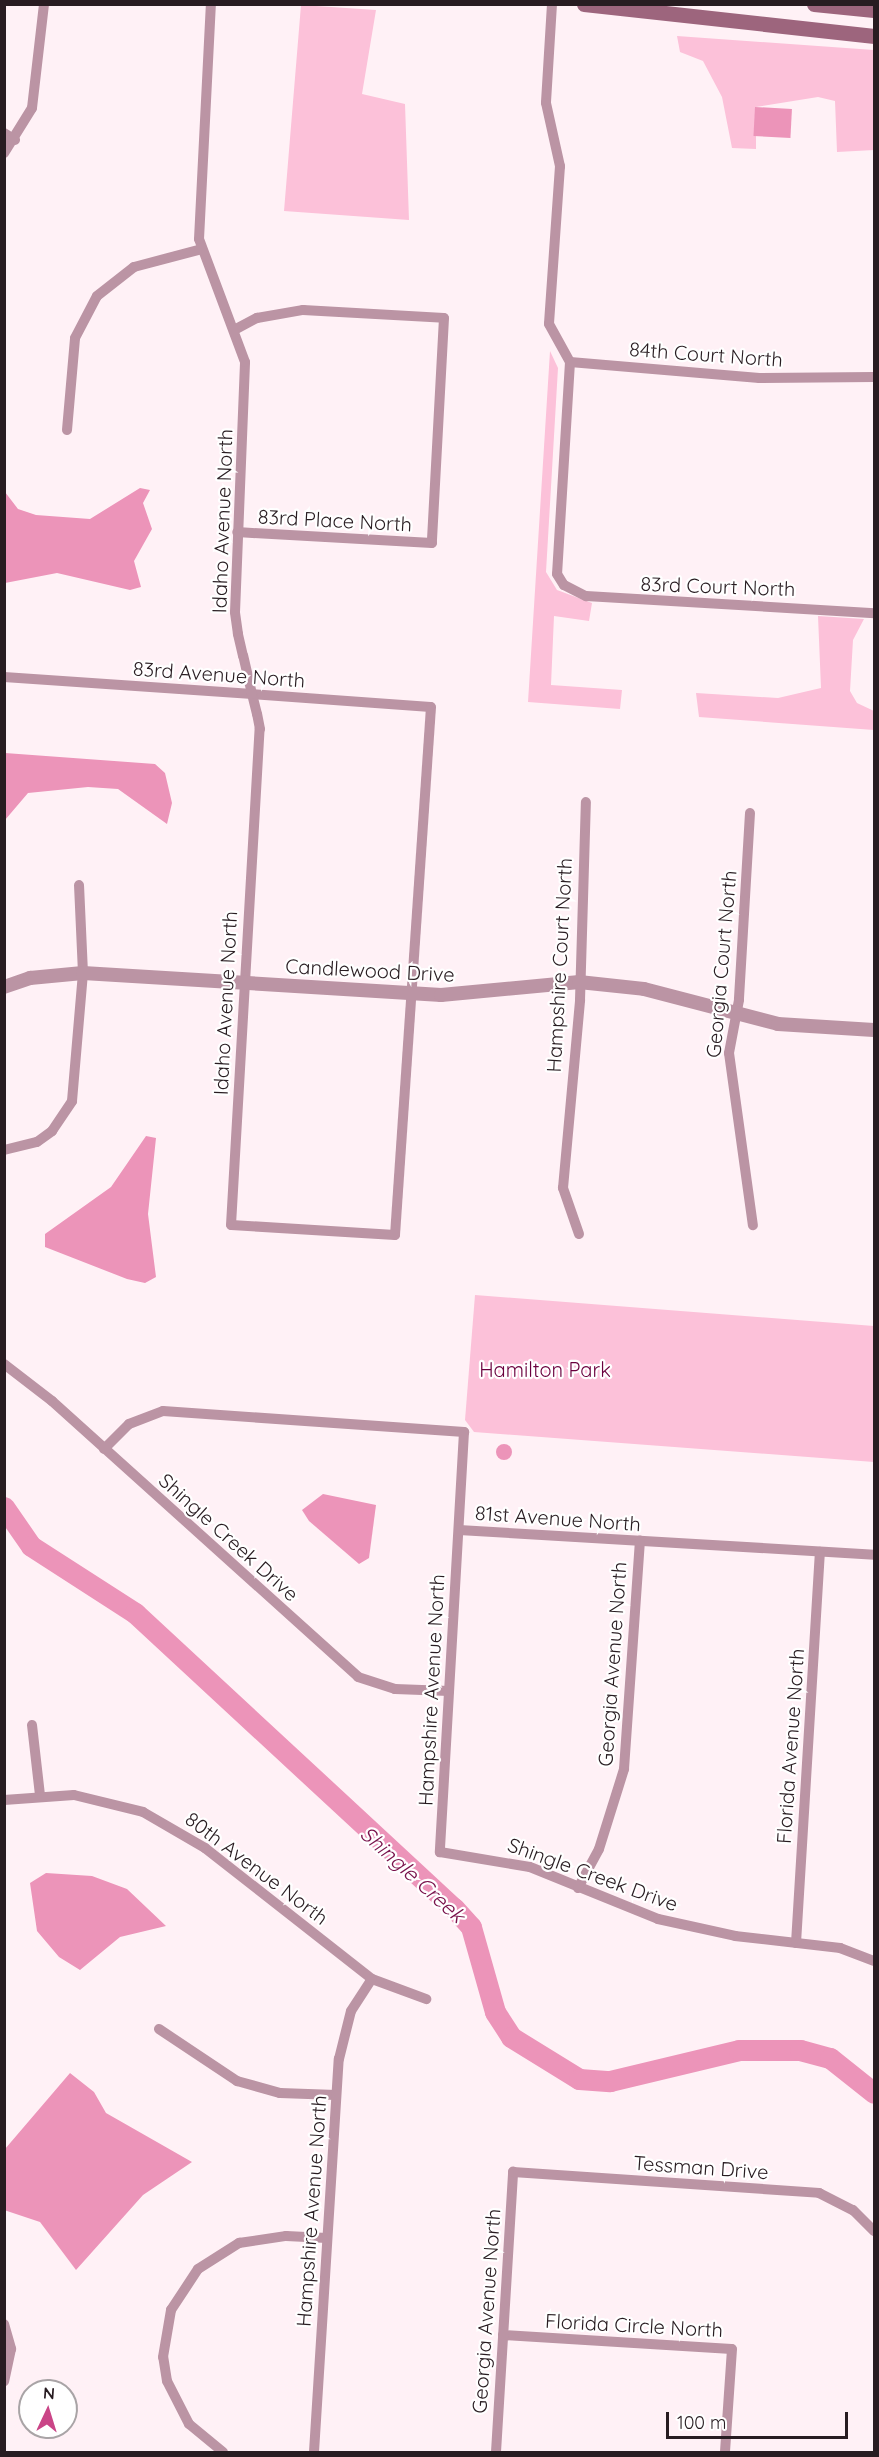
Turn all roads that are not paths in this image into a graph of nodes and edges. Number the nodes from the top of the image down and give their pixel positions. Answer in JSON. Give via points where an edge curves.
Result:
{"nodes":[{"id":1,"x":44,"y":4,"type":"edge"},
{"id":2,"x":211,"y":4,"type":"edge"},
{"id":3,"x":552,"y":4,"type":"edge"},
{"id":4,"x":585,"y":4,"type":"edge"},
{"id":5,"x":813,"y":4,"type":"edge"},
{"id":6,"x":874,"y":10,"type":"edge"},
{"id":7,"x":874,"y":36,"type":"edge"},
{"id":8,"x":4,"y":133,"type":"edge"},
{"id":9,"x":15,"y":140,"type":"junction"},
{"id":10,"x":4,"y":153,"type":"edge"},
{"id":11,"x":202,"y":249,"type":"junction"},
{"id":12,"x":236,"y":329,"type":"junction"},
{"id":13,"x":570,"y":362,"type":"junction"},
{"id":14,"x":874,"y":377,"type":"edge"},
{"id":15,"x":67,"y":430,"type":"dead end"},
{"id":16,"x":237,"y":532,"type":"junction"},
{"id":17,"x":874,"y":613,"type":"edge"},
{"id":18,"x":4,"y":677,"type":"edge"},
{"id":19,"x":252,"y":694,"type":"junction"},
{"id":20,"x":586,"y":801,"type":"dead end"},
{"id":21,"x":750,"y":813,"type":"dead end"},
{"id":22,"x":80,"y":885,"type":"dead end"},
{"id":23,"x":83,"y":973,"type":"junction"},
{"id":24,"x":579,"y":982,"type":"junction"},
{"id":25,"x":243,"y":983,"type":"junction"},
{"id":26,"x":4,"y":987,"type":"edge"},
{"id":27,"x":410,"y":992,"type":"junction"},
{"id":28,"x":736,"y":1014,"type":"junction"},
{"id":29,"x":874,"y":1030,"type":"edge"},
{"id":30,"x":4,"y":1150,"type":"edge"},
{"id":31,"x":753,"y":1225,"type":"dead end"},
{"id":32,"x":579,"y":1234,"type":"dead end"},
{"id":33,"x":4,"y":1364,"type":"edge"},
{"id":34,"x":104,"y":1449,"type":"junction"},
{"id":35,"x":459,"y":1530,"type":"junction"},
{"id":36,"x":640,"y":1541,"type":"junction"},
{"id":37,"x":820,"y":1552,"type":"junction"},
{"id":38,"x":874,"y":1555,"type":"edge"},
{"id":39,"x":449,"y":1692,"type":"junction"},
{"id":40,"x":32,"y":1725,"type":"dead end"},
{"id":41,"x":40,"y":1795,"type":"junction"},
{"id":42,"x":4,"y":1800,"type":"edge"},
{"id":43,"x":440,"y":1852,"type":"joint"},
{"id":44,"x":579,"y":1888,"type":"junction"},
{"id":45,"x":796,"y":1943,"type":"junction"},
{"id":46,"x":874,"y":1961,"type":"edge"},
{"id":47,"x":372,"y":1979,"type":"junction"},
{"id":48,"x":426,"y":1998,"type":"dead end"},
{"id":49,"x":159,"y":2029,"type":"dead end"},
{"id":50,"x":336,"y":2095,"type":"junction"},
{"id":51,"x":513,"y":2172,"type":"joint"},
{"id":52,"x":874,"y":2231,"type":"edge"},
{"id":53,"x":327,"y":2238,"type":"junction"},
{"id":54,"x":4,"y":2324,"type":"edge"},
{"id":55,"x":502,"y":2336,"type":"junction"},
{"id":56,"x":4,"y":2381,"type":"edge"},
{"id":57,"x":224,"y":2452,"type":"edge"},
{"id":58,"x":314,"y":2452,"type":"edge"},
{"id":59,"x":496,"y":2452,"type":"edge"},
{"id":60,"x":725,"y":2452,"type":"edge"}],
"edges":[{"from":1,"to":9,"type":"street","via":[[38,84]]},
{"from":2,"to":11,"type":"street","name":"Idaho Avenue North"},
{"from":3,"to":13,"type":"street","via":[[546,103],[560,166],[549,324]]},
{"from":4,"to":7,"type":"main road"},
{"from":5,"to":6,"type":"main road"},
{"from":8,"to":9,"type":"street"},
{"from":9,"to":10,"type":"street"},
{"from":11,"to":12,"type":"street","name":"Idaho Avenue North"},
{"from":11,"to":15,"type":"street","via":[[134,267],[97,296],[75,338]]},
{"from":12,"to":16,"type":"street","name":"Idaho Avenue North","via":[[246,379]]},
{"from":12,"to":16,"type":"street","name":"83rd Place North","via":[[257,318],[295,310],[444,318],[432,543]]},
{"from":13,"to":14,"type":"street","name":"84th Court North","via":[[759,378]]},
{"from":13,"to":17,"type":"street","name":"83rd Court North","via":[[555,560],[564,585],[586,596],[641,602]]},
{"from":16,"to":19,"type":"street","name":"Idaho Avenue North","via":[[235,612]]},
{"from":18,"to":19,"type":"street","name":"83rd Avenue North"},
{"from":19,"to":25,"type":"street","name":"Idaho Avenue North","via":[[260,743]]},
{"from":19,"to":27,"type":"street","name":"83rd Avenue North","via":[[431,707]]},
{"from":20,"to":24,"type":"street","name":"Hampshire Court North"},
{"from":21,"to":28,"type":"street","name":"Georgia Court North"},
{"from":22,"to":23,"type":"street"},
{"from":23,"to":25,"type":"street","name":"Candlewood Drive"},
{"from":23,"to":26,"type":"street","name":"Candlewood Drive","via":[[30,978]]},
{"from":23,"to":30,"type":"street","via":[[72,1101],[45,1137]]},
{"from":24,"to":27,"type":"street","name":"Candlewood Drive","via":[[464,994]]},
{"from":24,"to":28,"type":"street","name":"Candlewood Drive","via":[[644,989]]},
{"from":24,"to":32,"type":"street","name":"Hampshire Court North","via":[[563,1188]]},
{"from":25,"to":27,"type":"street","name":"Candlewood Drive"},
{"from":25,"to":27,"type":"street","name":"Idaho Avenue North","via":[[231,1225],[395,1235]]},
{"from":28,"to":29,"type":"street","name":"Candlewood Drive","via":[[812,1029]]},
{"from":28,"to":31,"type":"street","name":"Georgia Court North","via":[[729,1053]]},
{"from":33,"to":34,"type":"street","name":"Shingle Creek Drive"},
{"from":34,"to":35,"type":"street","name":"81st Avenue North","via":[[129,1424],[163,1411],[464,1432]]},
{"from":34,"to":39,"type":"street","name":"Shingle Creek Drive","via":[[358,1677],[395,1689]]},
{"from":35,"to":36,"type":"street","name":"81st Avenue North"},
{"from":35,"to":39,"type":"street","name":"Hampshire Avenue North"},
{"from":36,"to":37,"type":"street","name":"81st Avenue North"},
{"from":36,"to":44,"type":"street","name":"Georgia Avenue North","via":[[624,1769],[599,1849]]},
{"from":37,"to":38,"type":"street","name":"81st Avenue North"},
{"from":37,"to":45,"type":"street","name":"Florida Avenue North"},
{"from":39,"to":43,"type":"street","name":"Hampshire Avenue North"},
{"from":40,"to":41,"type":"street"},
{"from":41,"to":42,"type":"street","name":"80th Avenue North"},
{"from":41,"to":47,"type":"street","name":"80th Avenue North","via":[[109,1801],[176,1827]]},
{"from":43,"to":44,"type":"street","name":"Shingle Creek Drive","via":[[497,1858]]},
{"from":44,"to":45,"type":"street","name":"Shingle Creek Drive","via":[[658,1919]]},
{"from":45,"to":46,"type":"street","name":"Shingle Creek Drive","via":[[840,1948]]},
{"from":47,"to":48,"type":"street","name":"80th Avenue North"},
{"from":47,"to":50,"type":"street","name":"Hampshire Avenue North","via":[[343,2034]]},
{"from":49,"to":50,"type":"street","via":[[237,2082],[280,2093]]},
{"from":50,"to":53,"type":"street","name":"Hampshire Avenue North"},
{"from":51,"to":52,"type":"street","name":"Tessman Drive","via":[[819,2193],[854,2210]]},
{"from":51,"to":55,"type":"street","name":"Georgia Avenue North"},
{"from":53,"to":57,"type":"street","via":[[262,2237],[231,2247],[198,2269],[171,2310],[163,2357],[167,2381],[189,2424]]},
{"from":53,"to":58,"type":"street","name":"Hampshire Avenue North"},
{"from":54,"to":56,"type":"street","via":[[11,2349]]},
{"from":55,"to":59,"type":"street","name":"Georgia Avenue North"},
{"from":55,"to":60,"type":"street","name":"Florida Circle North","via":[[732,2349]]}]}
